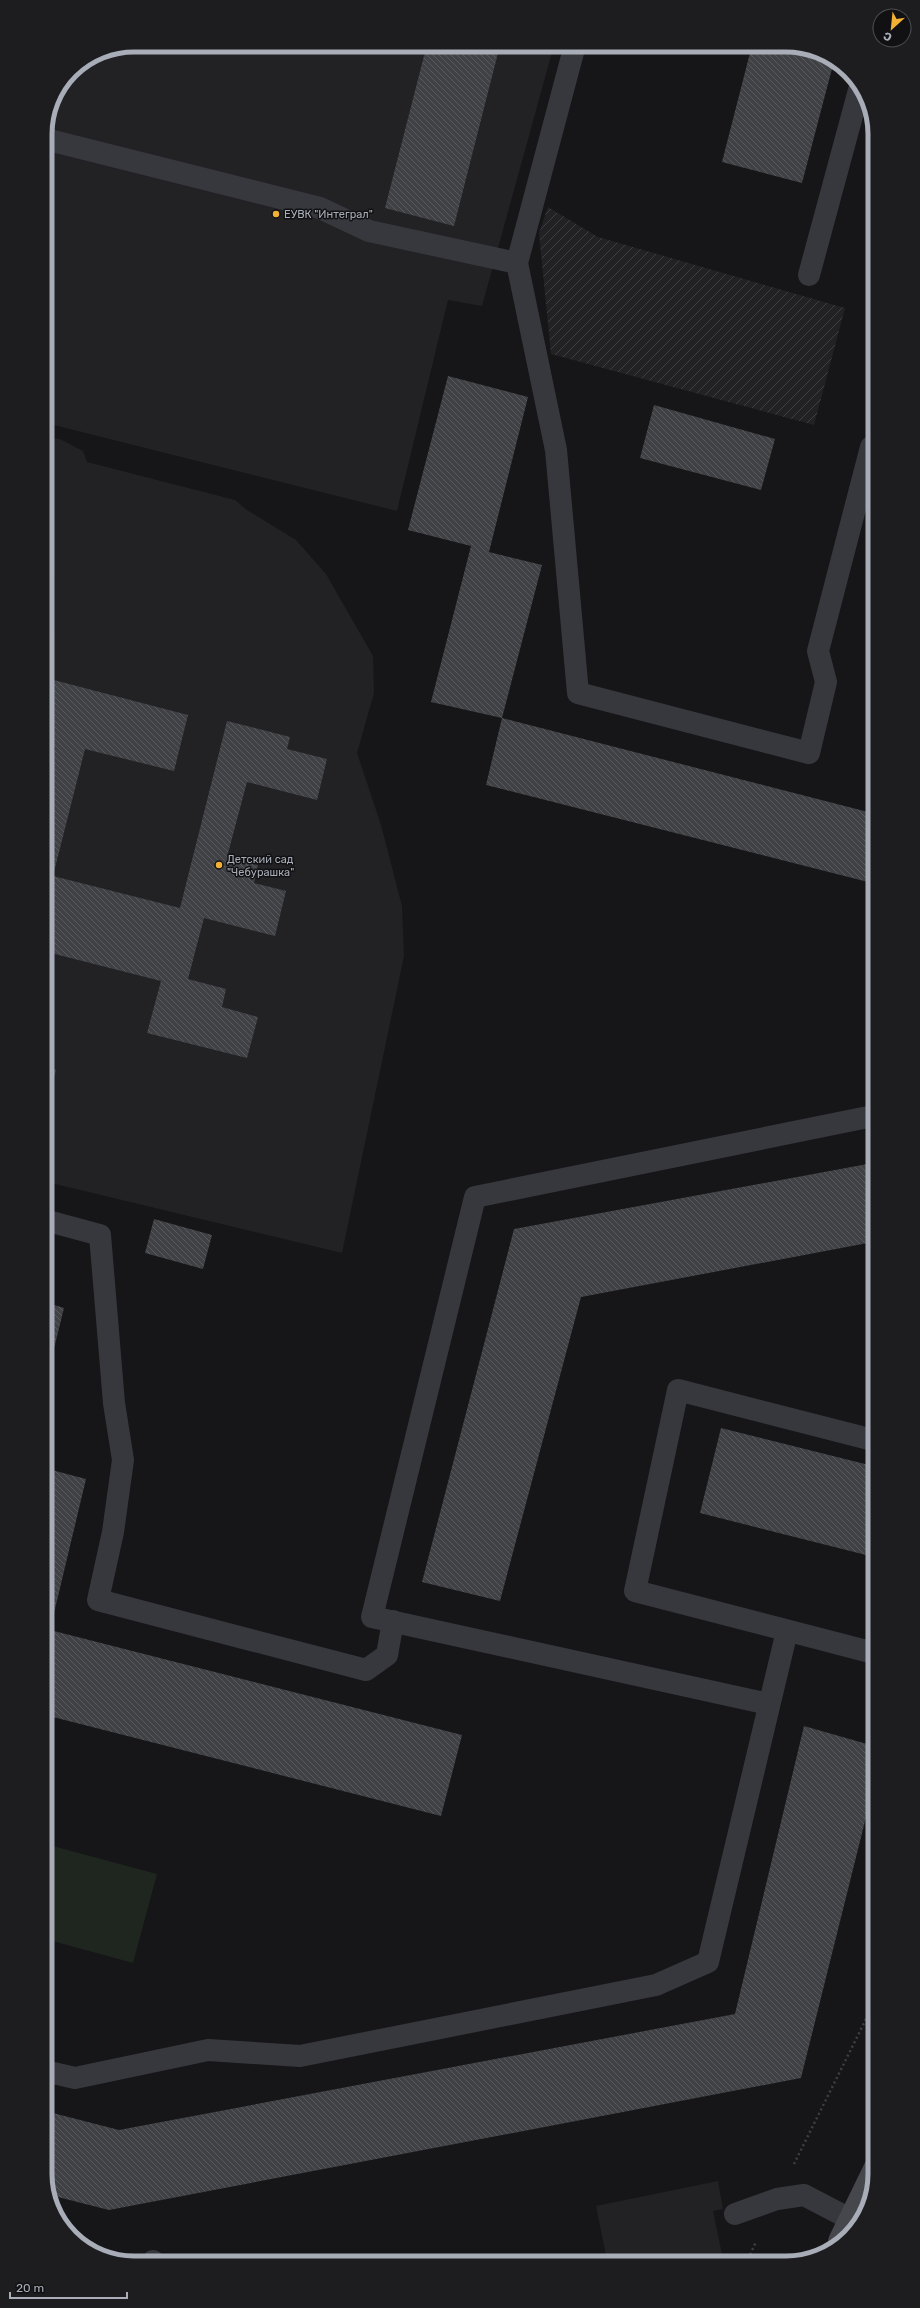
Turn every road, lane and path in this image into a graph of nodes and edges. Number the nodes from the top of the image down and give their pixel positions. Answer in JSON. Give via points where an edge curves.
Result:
{"nodes":[{"id":1,"x":573,"y":52,"type":"edge"},
{"id":2,"x":858,"y":94,"type":"edge"},
{"id":3,"x":52,"y":141,"type":"edge"},
{"id":4,"x":517,"y":263,"type":"junction"},
{"id":5,"x":809,"y":274,"type":"dead end"},
{"id":6,"x":868,"y":458,"type":"edge"},
{"id":7,"x":868,"y":1117,"type":"edge"},
{"id":8,"x":52,"y":1222,"type":"edge"},
{"id":9,"x":868,"y":1439,"type":"edge"},
{"id":10,"x":393,"y":1621,"type":"junction"},
{"id":11,"x":787,"y":1631,"type":"junction"},
{"id":12,"x":868,"y":1651,"type":"edge"},
{"id":13,"x":769,"y":1704,"type":"junction"},
{"id":14,"x":868,"y":2015,"type":"edge"},
{"id":15,"x":52,"y":2073,"type":"edge"},
{"id":16,"x":867,"y":2183,"type":"edge"},
{"id":17,"x":777,"y":2199,"type":"junction"},
{"id":18,"x":735,"y":2214,"type":"dead end"},
{"id":19,"x":850,"y":2218,"type":"junction"},
{"id":20,"x":843,"y":2233,"type":"edge"},
{"id":21,"x":749,"y":2256,"type":"edge"}],
"edges":[{"from":1,"to":4,"type":"lane"},
{"from":2,"to":5,"type":"lane"},
{"from":3,"to":4,"type":"lane","via":[[320,208],[369,231]]},
{"from":4,"to":6,"type":"lane","via":[[556,450],[578,693],[809,753],[826,682],[818,651]]},
{"from":7,"to":10,"type":"lane","via":[[475,1197],[372,1616]]},
{"from":8,"to":10,"type":"lane","via":[[100,1235],[114,1403],[123,1460],[113,1532],[98,1600],[366,1670],[387,1655]]},
{"from":9,"to":11,"type":"lane","via":[[678,1390],[635,1591]]},
{"from":10,"to":13,"type":"lane"},
{"from":11,"to":12,"type":"lane"},
{"from":11,"to":13,"type":"lane"},
{"from":13,"to":15,"type":"lane","via":[[708,1962],[656,1985],[300,2056],[208,2050],[75,2078]]},
{"from":14,"to":17,"type":"path"},
{"from":16,"to":19,"type":"street"},
{"from":17,"to":18,"type":"lane"},
{"from":17,"to":19,"type":"lane","via":[[804,2195]]},
{"from":17,"to":21,"type":"path"},
{"from":19,"to":20,"type":"street"}]}
